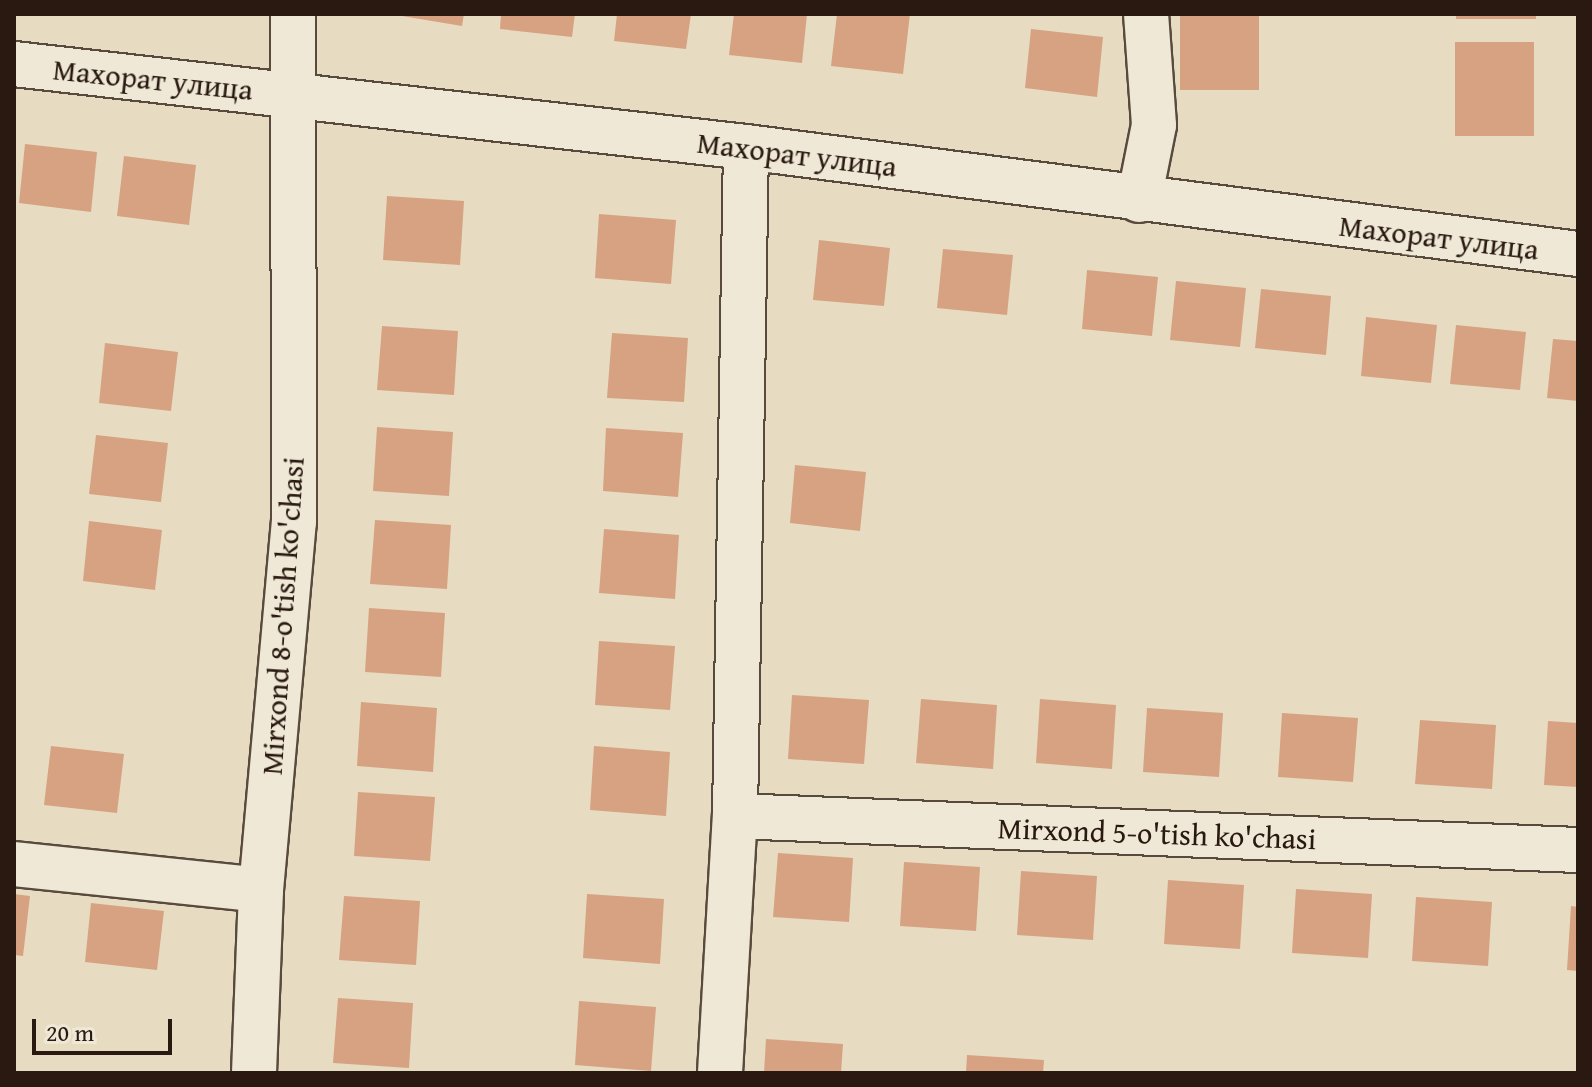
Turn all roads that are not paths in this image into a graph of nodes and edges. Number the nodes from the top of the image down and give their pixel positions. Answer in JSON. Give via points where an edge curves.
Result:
{"nodes":[{"id":1,"x":293,"y":14,"type":"edge"},
{"id":2,"x":1146,"y":14,"type":"edge"},
{"id":3,"x":14,"y":64,"type":"edge"},
{"id":4,"x":290,"y":93,"type":"junction"},
{"id":5,"x":746,"y":147,"type":"junction"},
{"id":6,"x":1139,"y":200,"type":"junction"},
{"id":7,"x":1578,"y":254,"type":"edge"},
{"id":8,"x":735,"y":816,"type":"junction"},
{"id":9,"x":1578,"y":850,"type":"edge"},
{"id":10,"x":14,"y":864,"type":"edge"},
{"id":11,"x":261,"y":890,"type":"junction"},
{"id":12,"x":254,"y":1073,"type":"edge"},
{"id":13,"x":720,"y":1073,"type":"edge"}],
"edges":[{"from":1,"to":4,"type":"street","name":"Mirxond 8-o'tish ko'chasi"},
{"from":2,"to":6,"type":"street","via":[[1154,125]]},
{"from":3,"to":4,"type":"street","name":"Махорат улица"},
{"from":4,"to":5,"type":"street","name":"Махорат улица"},
{"from":4,"to":11,"type":"street","name":"Mirxond 8-o'tish ko'chasi","via":[[294,522]]},
{"from":5,"to":6,"type":"street","name":"Махорат улица"},
{"from":5,"to":8,"type":"street"},
{"from":6,"to":7,"type":"street","name":"Махорат улица"},
{"from":8,"to":9,"type":"street","name":"Mirxond 5-o'tish ko'chasi"},
{"from":8,"to":13,"type":"street"},
{"from":10,"to":11,"type":"street"},
{"from":11,"to":12,"type":"street","name":"Mirxond 8-o'tish ko'chasi"}]}
